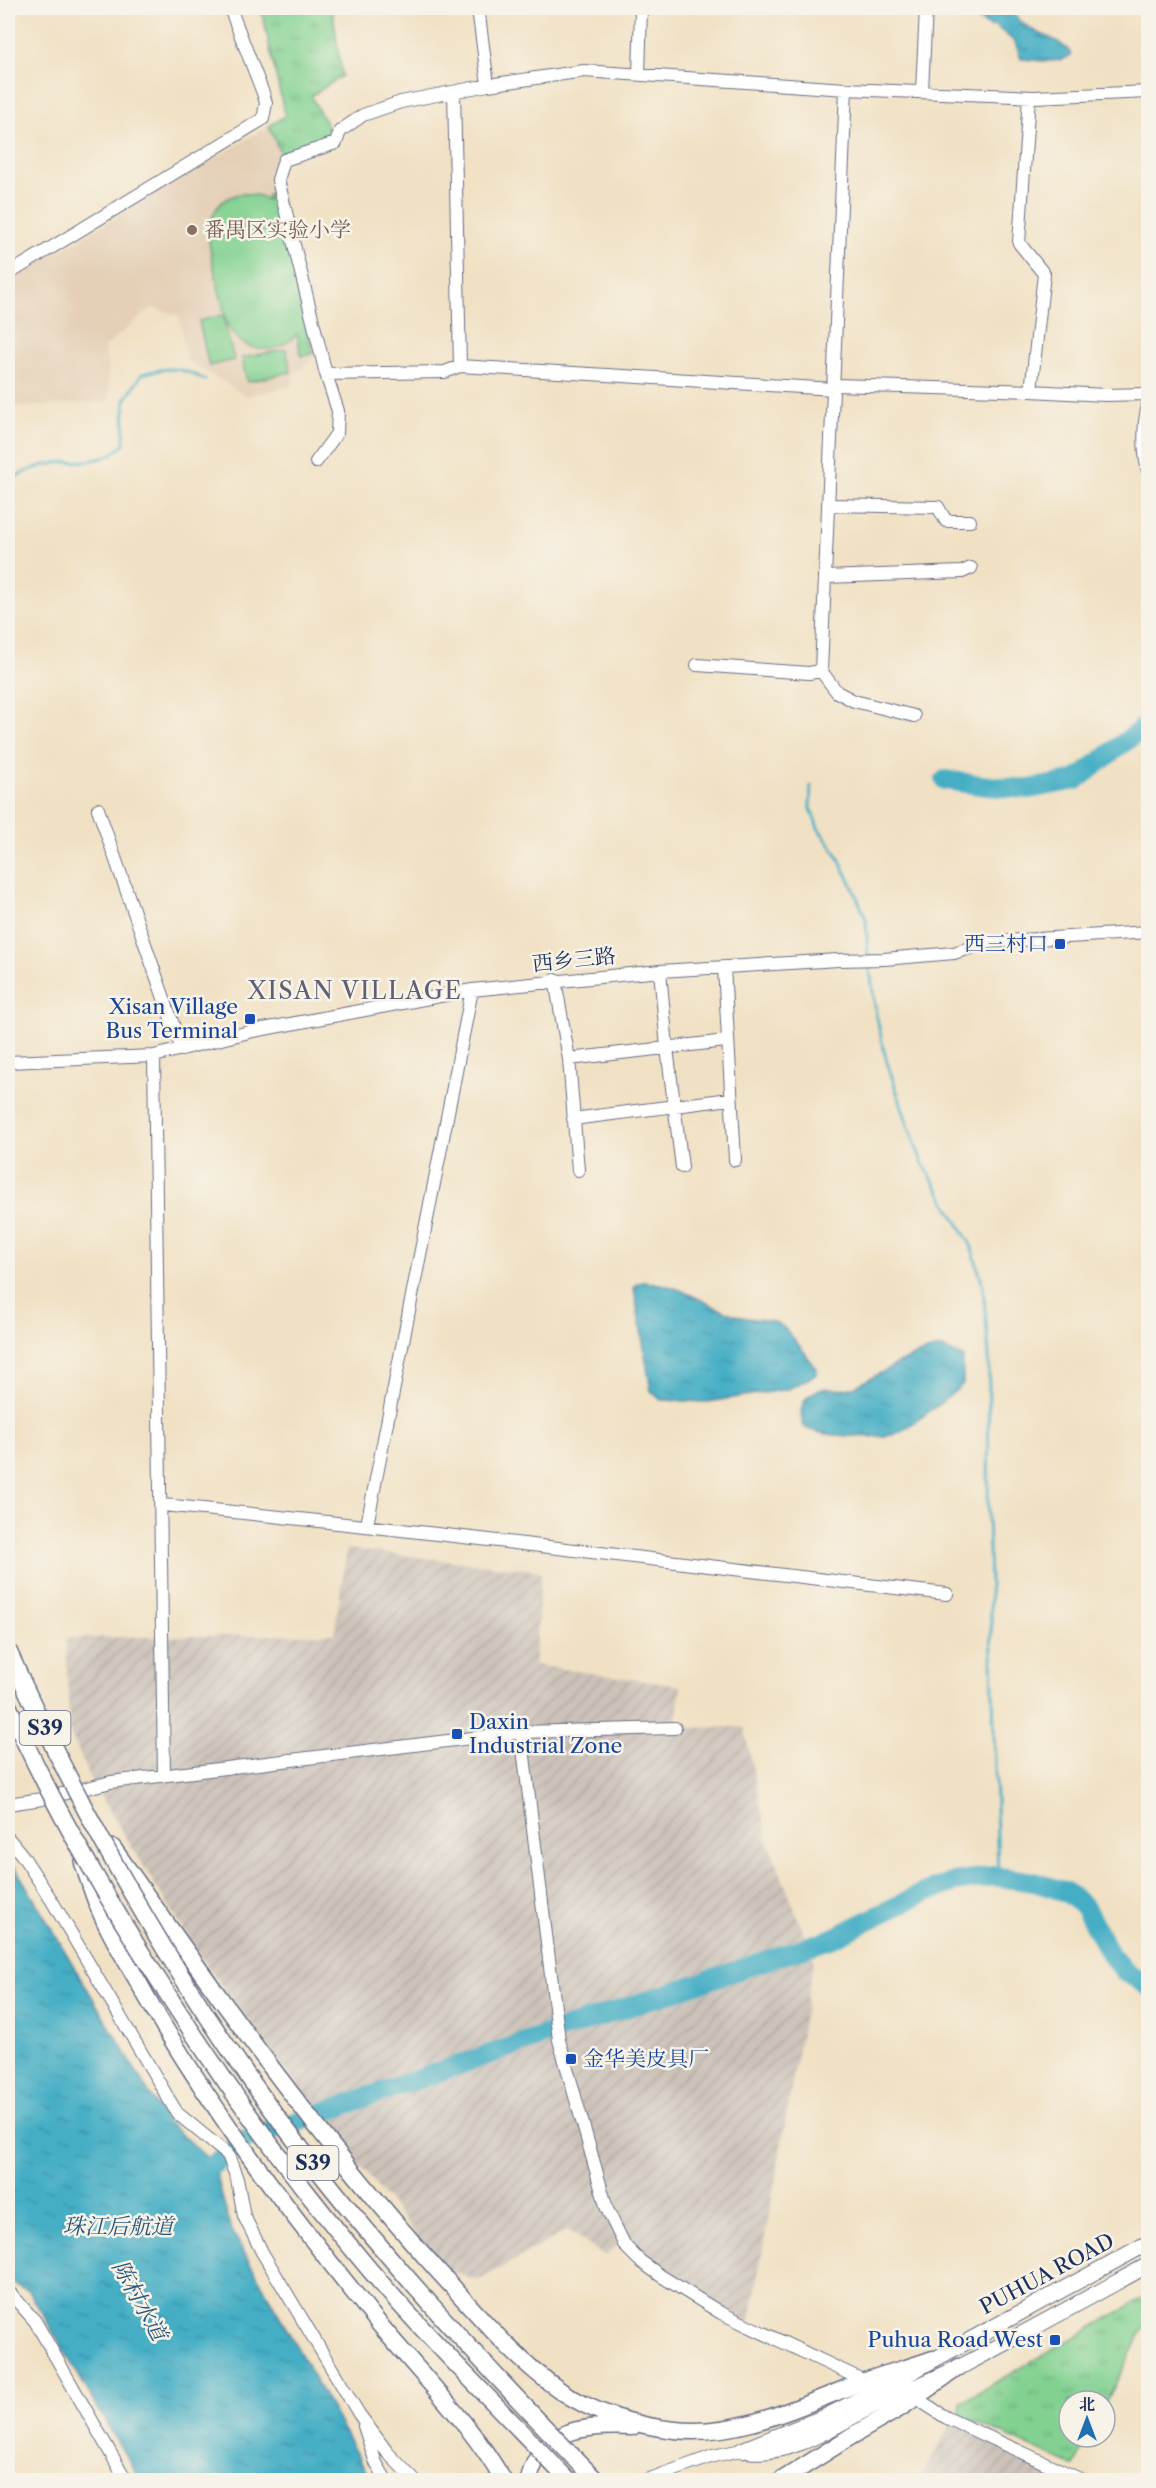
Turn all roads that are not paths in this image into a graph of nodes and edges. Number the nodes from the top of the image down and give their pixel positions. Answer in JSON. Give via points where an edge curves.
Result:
{"nodes":[{"id":1,"x":230,"y":8,"type":"edge"},
{"id":2,"x":478,"y":8,"type":"edge"},
{"id":3,"x":641,"y":8,"type":"edge"},
{"id":4,"x":926,"y":8,"type":"edge"},
{"id":5,"x":639,"y":75,"type":"junction"},
{"id":6,"x":488,"y":85,"type":"junction"},
{"id":7,"x":846,"y":88,"type":"junction"},
{"id":8,"x":922,"y":91,"type":"junction"},
{"id":9,"x":454,"y":92,"type":"junction"},
{"id":10,"x":1149,"y":92,"type":"edge"},
{"id":11,"x":1029,"y":97,"type":"junction"},
{"id":12,"x":8,"y":274,"type":"edge"},
{"id":13,"x":460,"y":366,"type":"junction"},
{"id":14,"x":326,"y":374,"type":"junction"},
{"id":15,"x":835,"y":387,"type":"junction"},
{"id":16,"x":1031,"y":391,"type":"junction"},
{"id":17,"x":1149,"y":394,"type":"edge"},
{"id":18,"x":1149,"y":405,"type":"edge"},
{"id":19,"x":316,"y":462,"type":"dead end"},
{"id":20,"x":1149,"y":471,"type":"edge"},
{"id":21,"x":829,"y":505,"type":"junction"},
{"id":22,"x":970,"y":521,"type":"dead end"},
{"id":23,"x":971,"y":568,"type":"dead end"},
{"id":24,"x":825,"y":577,"type":"junction"},
{"id":25,"x":697,"y":665,"type":"dead end"},
{"id":26,"x":821,"y":671,"type":"junction"},
{"id":27,"x":914,"y":716,"type":"dead end"},
{"id":28,"x":98,"y":809,"type":"dead end"},
{"id":29,"x":1149,"y":932,"type":"edge"},
{"id":30,"x":724,"y":968,"type":"junction"},
{"id":31,"x":660,"y":971,"type":"junction"},
{"id":32,"x":555,"y":980,"type":"junction"},
{"id":33,"x":471,"y":990,"type":"junction"},
{"id":34,"x":726,"y":1041,"type":"junction"},
{"id":35,"x":667,"y":1048,"type":"junction"},
{"id":36,"x":182,"y":1050,"type":"junction"},
{"id":37,"x":154,"y":1056,"type":"junction"},
{"id":38,"x":568,"y":1059,"type":"junction"},
{"id":39,"x":8,"y":1062,"type":"edge"},
{"id":40,"x":730,"y":1099,"type":"junction"},
{"id":41,"x":674,"y":1106,"type":"junction"},
{"id":42,"x":573,"y":1119,"type":"junction"},
{"id":43,"x":735,"y":1160,"type":"dead end"},
{"id":44,"x":682,"y":1167,"type":"dead end"},
{"id":45,"x":578,"y":1170,"type":"dead end"},
{"id":46,"x":162,"y":1505,"type":"junction"},
{"id":47,"x":367,"y":1525,"type":"junction"},
{"id":48,"x":947,"y":1594,"type":"dead end"},
{"id":49,"x":8,"y":1650,"type":"edge"},
{"id":50,"x":8,"y":1705,"type":"edge"},
{"id":51,"x":675,"y":1728,"type":"dead end"},
{"id":52,"x":521,"y":1732,"type":"junction"},
{"id":53,"x":164,"y":1775,"type":"junction"},
{"id":54,"x":8,"y":1804,"type":"edge"},
{"id":55,"x":83,"y":1806,"type":"junction"},
{"id":56,"x":8,"y":1838,"type":"edge"},
{"id":57,"x":75,"y":1842,"type":"junction"},
{"id":58,"x":1149,"y":2243,"type":"edge"},
{"id":59,"x":1149,"y":2265,"type":"edge"},
{"id":60,"x":9,"y":2294,"type":"edge"},
{"id":61,"x":933,"y":2359,"type":"junction"},
{"id":62,"x":959,"y":2367,"type":"joint"},
{"id":63,"x":865,"y":2381,"type":"junction"},
{"id":64,"x":882,"y":2388,"type":"junction"},
{"id":65,"x":914,"y":2393,"type":"junction"},
{"id":66,"x":359,"y":2414,"type":"junction"},
{"id":67,"x":675,"y":2430,"type":"junction"},
{"id":68,"x":742,"y":2450,"type":"junction"},
{"id":69,"x":807,"y":2463,"type":"junction"},
{"id":70,"x":126,"y":2481,"type":"edge"},
{"id":71,"x":386,"y":2481,"type":"edge"},
{"id":72,"x":414,"y":2481,"type":"edge"},
{"id":73,"x":503,"y":2481,"type":"edge"},
{"id":74,"x":529,"y":2481,"type":"edge"},
{"id":75,"x":568,"y":2481,"type":"edge"},
{"id":76,"x":596,"y":2481,"type":"edge"},
{"id":77,"x":647,"y":2481,"type":"edge"},
{"id":78,"x":782,"y":2481,"type":"edge"},
{"id":79,"x":789,"y":2481,"type":"edge"},
{"id":80,"x":1082,"y":2481,"type":"edge"}],
"edges":[{"from":1,"to":12,"type":"street","via":[[266,103],[263,119]]},
{"from":2,"to":6,"type":"street"},
{"from":3,"to":5,"type":"street"},
{"from":4,"to":8,"type":"street"},
{"from":5,"to":6,"type":"street","via":[[584,71]]},
{"from":5,"to":7,"type":"street"},
{"from":6,"to":9,"type":"street"},
{"from":7,"to":8,"type":"street"},
{"from":7,"to":15,"type":"street"},
{"from":8,"to":11,"type":"street"},
{"from":9,"to":13,"type":"street"},
{"from":9,"to":14,"type":"street","via":[[401,102],[363,115],[340,131],[336,143],[284,160],[278,180]]},
{"from":10,"to":11,"type":"street"},
{"from":11,"to":16,"type":"street","via":[[1019,243],[1044,274]]},
{"from":13,"to":14,"type":"street","via":[[445,372]]},
{"from":13,"to":15,"type":"street"},
{"from":14,"to":19,"type":"street","via":[[338,411],[337,433]]},
{"from":15,"to":16,"type":"street"},
{"from":15,"to":21,"type":"street"},
{"from":16,"to":17,"type":"street"},
{"from":18,"to":20,"type":"street","via":[[1145,459]]},
{"from":21,"to":22,"type":"street","via":[[938,507],[946,521]]},
{"from":21,"to":24,"type":"street"},
{"from":23,"to":24,"type":"street","via":[[962,572]]},
{"from":24,"to":26,"type":"street"},
{"from":25,"to":26,"type":"street"},
{"from":26,"to":27,"type":"street","via":[[837,692]]},
{"from":28,"to":36,"type":"street"},
{"from":29,"to":30,"type":"street","name":"西乡三路","via":[[989,942],[954,952],[884,959]]},
{"from":30,"to":31,"type":"street","name":"西乡三路"},
{"from":30,"to":34,"type":"street"},
{"from":31,"to":32,"type":"street","name":"西乡三路"},
{"from":31,"to":35,"type":"street"},
{"from":32,"to":33,"type":"street","name":"西乡三路"},
{"from":32,"to":38,"type":"street"},
{"from":33,"to":36,"type":"street","name":"西乡三路","via":[[253,1031]]},
{"from":33,"to":47,"type":"street"},
{"from":34,"to":35,"type":"street"},
{"from":34,"to":40,"type":"street"},
{"from":35,"to":38,"type":"street"},
{"from":35,"to":41,"type":"street"},
{"from":36,"to":37,"type":"street","name":"西乡三路"},
{"from":37,"to":39,"type":"street","name":"西乡三路"},
{"from":37,"to":46,"type":"street"},
{"from":38,"to":42,"type":"street"},
{"from":40,"to":41,"type":"street"},
{"from":40,"to":43,"type":"street"},
{"from":41,"to":42,"type":"street"},
{"from":41,"to":44,"type":"street"},
{"from":42,"to":45,"type":"street"},
{"from":46,"to":47,"type":"street"},
{"from":46,"to":53,"type":"street"},
{"from":47,"to":48,"type":"street"},
{"from":49,"to":55,"type":"highway","number":"S39","bridge":true},
{"from":50,"to":57,"type":"highway","number":"S39","bridge":true},
{"from":51,"to":52,"type":"street"},
{"from":52,"to":53,"type":"street"},
{"from":52,"to":63,"type":"street","via":[[559,2040],[607,2209],[625,2246],[661,2276],[721,2313]]},
{"from":53,"to":54,"type":"street"},
{"from":55,"to":67,"type":"highway","bridge":true,"via":[[222,2004],[377,2200],[481,2318],[564,2393],[634,2422]]},
{"from":55,"to":76,"type":"highway","number":"S39","bridge":true,"via":[[188,1986],[279,2118],[353,2213],[428,2299]]},
{"from":56,"to":66,"type":"street","via":[[52,1901],[177,2113],[228,2156],[244,2216],[262,2252]]},
{"from":57,"to":73,"type":"highway","bridge":true,"via":[[98,1907],[164,2027],[250,2159],[411,2364],[466,2426]]},
{"from":57,"to":75,"type":"highway","number":"S39","bridge":true,"via":[[193,2035],[288,2168],[369,2269]]},
{"from":58,"to":61,"type":"main road","name":"PUHUA ROAD"},
{"from":59,"to":62,"type":"main road","name":"PUHUA ROAD"},
{"from":60,"to":70,"type":"street","via":[[35,2321]]},
{"from":61,"to":63,"type":"highway"},
{"from":61,"to":64,"type":"main road","name":"PUHUA ROAD"},
{"from":62,"to":65,"type":"highway"},
{"from":63,"to":64,"type":"street"},
{"from":63,"to":67,"type":"highway","via":[[749,2424],[716,2430]]},
{"from":64,"to":68,"type":"main road","via":[[828,2416]]},
{"from":65,"to":68,"type":"main road","via":[[791,2446],[765,2452]]},
{"from":65,"to":69,"type":"highway"},
{"from":65,"to":80,"type":"street","via":[[959,2424]]},
{"from":66,"to":71,"type":"street"},
{"from":66,"to":72,"type":"street"},
{"from":67,"to":74,"type":"highway","via":[[595,2427],[563,2435],[538,2458]]},
{"from":68,"to":77,"type":"street","via":[[712,2456]]},
{"from":69,"to":78,"type":"highway"},
{"from":69,"to":79,"type":"highway"}]}
